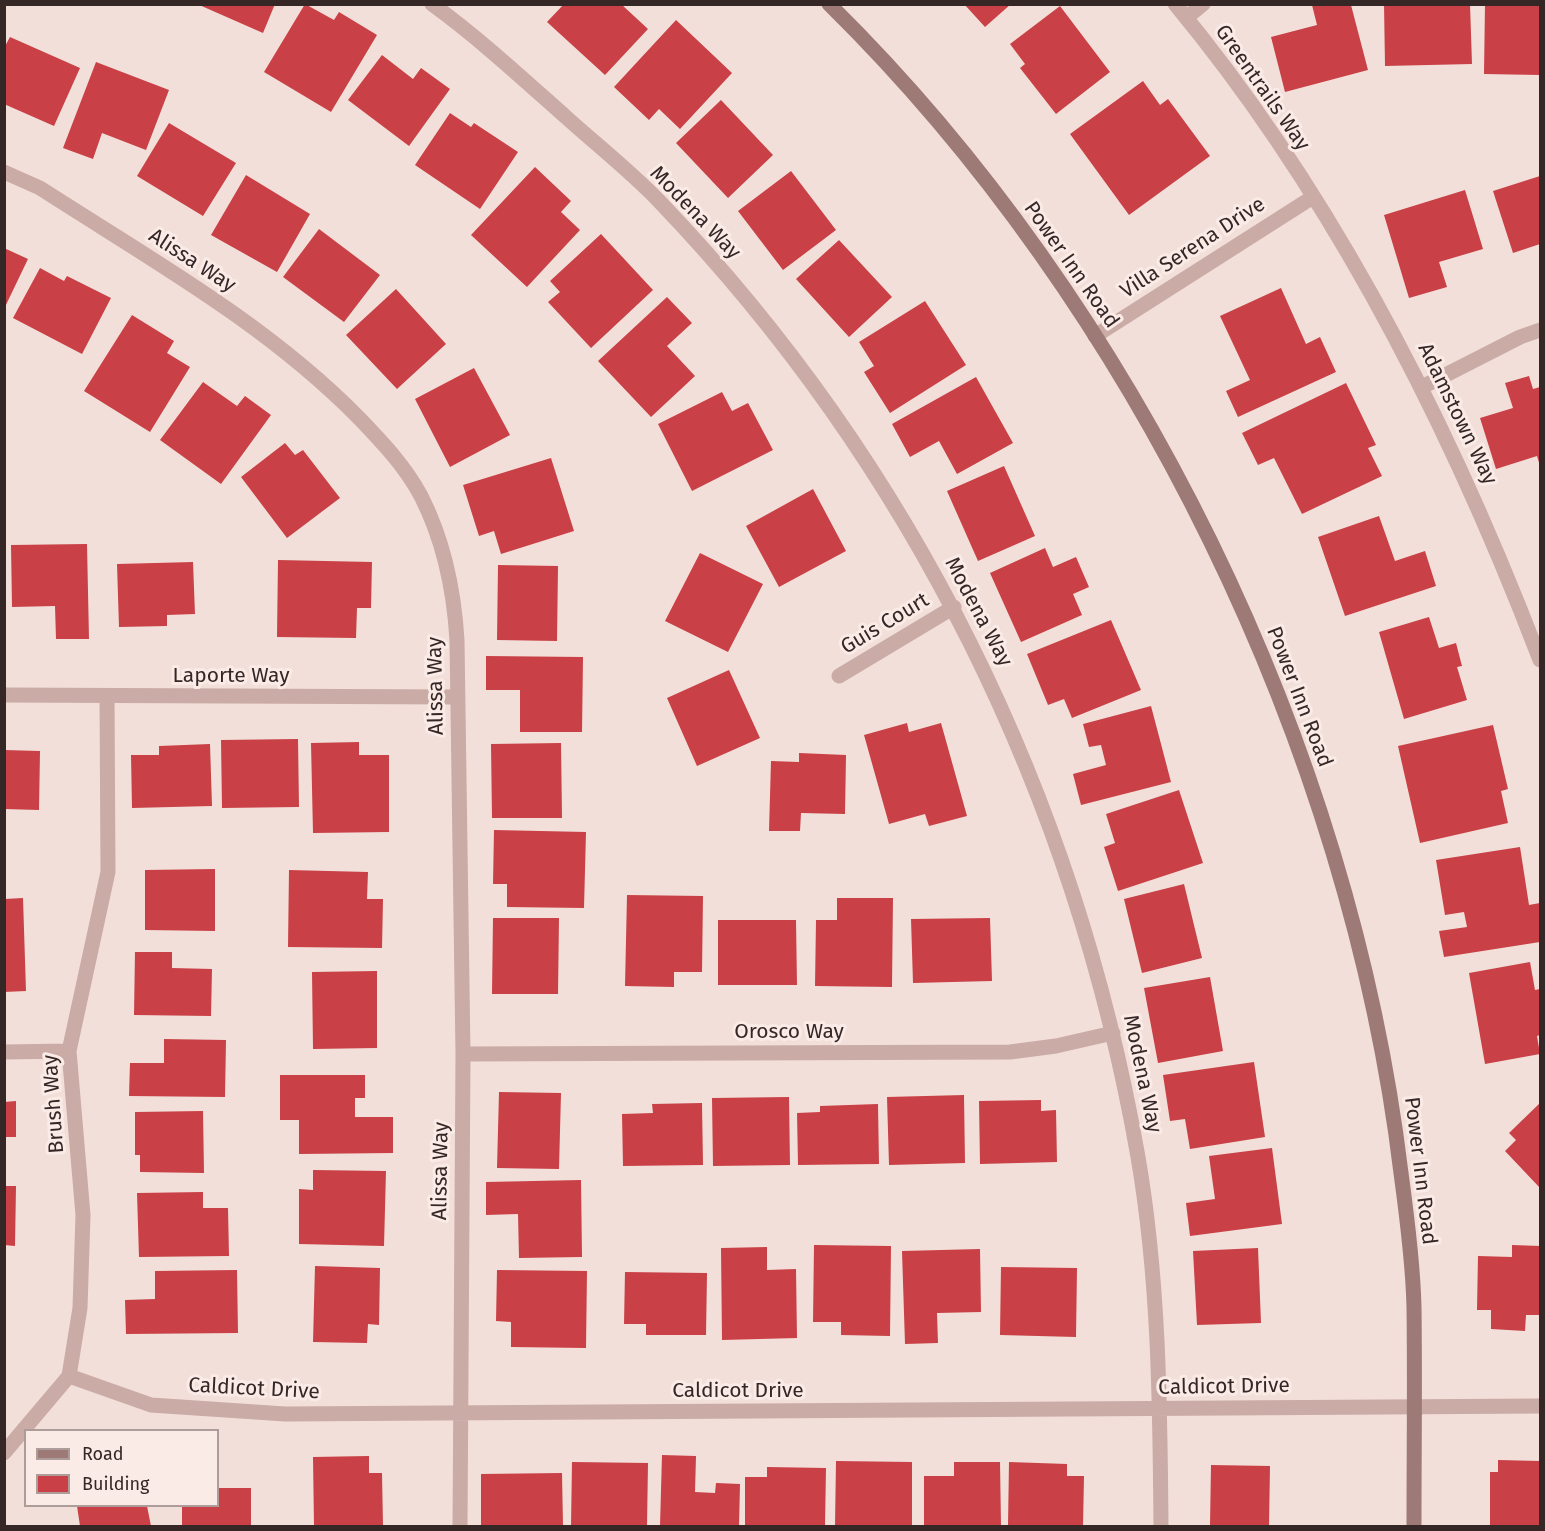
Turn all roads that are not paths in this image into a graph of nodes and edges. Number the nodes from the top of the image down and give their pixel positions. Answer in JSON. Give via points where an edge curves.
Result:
{"nodes":[{"id":1,"x":432,"y":4,"type":"edge"},
{"id":2,"x":829,"y":4,"type":"edge"},
{"id":3,"x":1175,"y":4,"type":"edge"},
{"id":4,"x":1203,"y":4,"type":"edge"},
{"id":5,"x":1186,"y":18,"type":"junction"},
{"id":6,"x":4,"y":172,"type":"edge"},
{"id":7,"x":1313,"y":196,"type":"junction"},
{"id":8,"x":1540,"y":330,"type":"edge"},
{"id":9,"x":1095,"y":336,"type":"junction"},
{"id":10,"x":1422,"y":387,"type":"junction"},
{"id":11,"x":954,"y":607,"type":"junction"},
{"id":12,"x":1540,"y":660,"type":"edge"},
{"id":13,"x":838,"y":676,"type":"dead end"},
{"id":14,"x":4,"y":695,"type":"edge"},
{"id":15,"x":107,"y":696,"type":"junction"},
{"id":16,"x":457,"y":697,"type":"junction"},
{"id":17,"x":1113,"y":1033,"type":"junction"},
{"id":18,"x":69,"y":1051,"type":"junction"},
{"id":19,"x":4,"y":1052,"type":"edge"},
{"id":20,"x":463,"y":1054,"type":"junction"},
{"id":21,"x":69,"y":1376,"type":"junction"},
{"id":22,"x":1413,"y":1406,"type":"junction"},
{"id":23,"x":1540,"y":1406,"type":"edge"},
{"id":24,"x":1160,"y":1409,"type":"junction"},
{"id":25,"x":460,"y":1413,"type":"junction"},
{"id":26,"x":24,"y":1429,"type":"edge"},
{"id":27,"x":24,"y":1429,"type":"edge"},
{"id":28,"x":4,"y":1453,"type":"edge"},
{"id":29,"x":460,"y":1527,"type":"edge"},
{"id":30,"x":1161,"y":1527,"type":"edge"},
{"id":31,"x":1414,"y":1527,"type":"edge"}],
"edges":[{"from":1,"to":11,"type":"street","name":"Modena Way","via":[[474,35],[656,198],[741,292],[868,461]]},
{"from":2,"to":9,"type":"main road","name":"Power Inn Road","via":[[953,141],[1013,217]]},
{"from":3,"to":5,"type":"street","name":"Greentrails Way"},
{"from":4,"to":5,"type":"street"},
{"from":5,"to":7,"type":"street","name":"Greentrails Way"},
{"from":6,"to":16,"type":"street","name":"Alissa Way","via":[[40,188],[263,333],[339,398],[389,449],[420,495],[442,547],[455,602]]},
{"from":7,"to":9,"type":"street","name":"Villa Serena Drive"},
{"from":7,"to":10,"type":"street","name":"Adamstown Way"},
{"from":8,"to":10,"type":"street"},
{"from":9,"to":22,"type":"main road","name":"Power Inn Road","via":[[1168,458],[1232,584],[1318,805],[1357,941],[1392,1114],[1414,1303]]},
{"from":10,"to":12,"type":"street","name":"Adamstown Way","via":[[1485,521]]},
{"from":11,"to":13,"type":"street","name":"Guis Court"},
{"from":11,"to":17,"type":"street","name":"Modena Way","via":[[1003,710],[1059,847]]},
{"from":14,"to":15,"type":"street","name":"Laporte Way"},
{"from":15,"to":16,"type":"street","name":"Laporte Way"},
{"from":15,"to":18,"type":"street","name":"Brush Way","via":[[108,872]]},
{"from":16,"to":20,"type":"street","name":"Alissa Way"},
{"from":17,"to":20,"type":"street","name":"Orosco Way","via":[[1010,1053]]},
{"from":17,"to":24,"type":"street","name":"Modena Way","via":[[1138,1159],[1152,1262]]},
{"from":18,"to":19,"type":"street"},
{"from":18,"to":21,"type":"street","name":"Brush Way","via":[[83,1215],[80,1308]]},
{"from":20,"to":25,"type":"street","name":"Alissa Way"},
{"from":21,"to":25,"type":"street","name":"Caldicot Drive","via":[[151,1405],[285,1414]]},
{"from":21,"to":26,"type":"street"},
{"from":22,"to":23,"type":"street","name":"Caldicot Drive"},
{"from":22,"to":24,"type":"street","name":"Caldicot Drive"},
{"from":22,"to":31,"type":"main road","name":"Power Inn Road"},
{"from":24,"to":25,"type":"street","name":"Caldicot Drive"},
{"from":24,"to":30,"type":"street","name":"Modena Way"},
{"from":25,"to":29,"type":"street","name":"Alissa Way"},
{"from":27,"to":28,"type":"street"}]}
